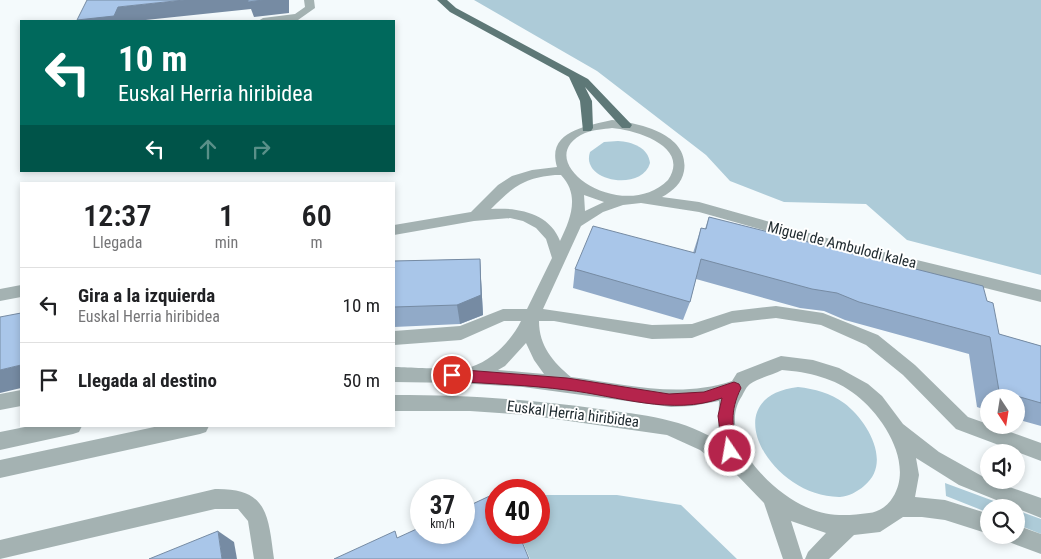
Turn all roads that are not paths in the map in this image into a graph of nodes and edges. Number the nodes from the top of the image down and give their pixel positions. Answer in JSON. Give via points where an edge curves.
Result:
{"nodes":[{"id":1,"x":309,"y":0,"type":"edge"},
{"id":2,"x":442,"y":0,"type":"edge"},
{"id":3,"x":272,"y":20,"type":"edge"},
{"id":4,"x":574,"y":75,"type":"junction"},
{"id":5,"x":626,"y":125,"type":"junction"},
{"id":6,"x":587,"y":128,"type":"junction"},
{"id":7,"x":563,"y":171,"type":"junction"},
{"id":8,"x":576,"y":186,"type":"junction"},
{"id":9,"x":642,"y":199,"type":"junction"},
{"id":10,"x":626,"y":201,"type":"junction"},
{"id":11,"x":475,"y":214,"type":"junction"},
{"id":12,"x":576,"y":222,"type":"junction"},
{"id":13,"x":395,"y":230,"type":"edge"},
{"id":14,"x":559,"y":257,"type":"junction"},
{"id":15,"x":20,"y":291,"type":"edge"},
{"id":16,"x":0,"y":295,"type":"edge"},
{"id":17,"x":1041,"y":296,"type":"edge"},
{"id":18,"x":532,"y":315,"type":"junction"},
{"id":19,"x":395,"y":338,"type":"edge"},
{"id":20,"x":471,"y":375,"type":"junction"},
{"id":21,"x":395,"y":376,"type":"edge"},
{"id":22,"x":567,"y":384,"type":"junction"},
{"id":23,"x":734,"y":388,"type":"junction"},
{"id":24,"x":20,"y":398,"type":"edge"},
{"id":25,"x":0,"y":402,"type":"edge"},
{"id":26,"x":395,"y":403,"type":"edge"},
{"id":27,"x":895,"y":426,"type":"junction"},
{"id":28,"x":68,"y":427,"type":"edge"},
{"id":29,"x":195,"y":427,"type":"edge"},
{"id":30,"x":0,"y":441,"type":"edge"},
{"id":31,"x":1041,"y":452,"type":"edge"},
{"id":32,"x":0,"y":469,"type":"edge"},
{"id":33,"x":740,"y":469,"type":"junction"},
{"id":34,"x":773,"y":505,"type":"junction"},
{"id":35,"x":898,"y":508,"type":"junction"},
{"id":36,"x":1041,"y":508,"type":"edge"},
{"id":37,"x":980,"y":521,"type":"edge"},
{"id":38,"x":846,"y":530,"type":"junction"},
{"id":39,"x":1025,"y":538,"type":"edge"},
{"id":40,"x":1041,"y":544,"type":"edge"},
{"id":41,"x":0,"y":550,"type":"edge"},
{"id":42,"x":264,"y":559,"type":"edge"},
{"id":43,"x":793,"y":559,"type":"edge"},
{"id":44,"x":815,"y":559,"type":"edge"}],
"edges":[{"from":1,"to":3,"type":"street","via":[[310,8],[298,17]]},
{"from":2,"to":4,"type":"main road","via":[[453,10]]},
{"from":4,"to":5,"type":"main road","via":[[594,88]]},
{"from":4,"to":6,"type":"main road","via":[[586,101]]},
{"from":5,"to":6,"type":"street"},
{"from":5,"to":9,"type":"street","via":[[654,133],[665,140],[678,159],[676,179],[668,188]]},
{"from":6,"to":7,"type":"street","via":[[577,132],[563,146],[560,162]]},
{"from":7,"to":8,"type":"street"},
{"from":7,"to":11,"type":"street","via":[[523,176],[502,189]]},
{"from":8,"to":10,"type":"street","via":[[599,197]]},
{"from":8,"to":12,"type":"street","via":[[579,204]]},
{"from":9,"to":10,"type":"street"},
{"from":9,"to":17,"type":"street","name":"Miguel de Ambulodi kalea","via":[[699,207],[830,244]]},
{"from":10,"to":12,"type":"street","via":[[598,208]]},
{"from":11,"to":13,"type":"street"},
{"from":11,"to":14,"type":"street","via":[[504,212],[531,220],[551,236]]},
{"from":12,"to":14,"type":"street"},
{"from":14,"to":18,"type":"street"},
{"from":15,"to":16,"type":"street"},
{"from":18,"to":19,"type":"street","via":[[503,316],[460,333]]},
{"from":18,"to":20,"type":"street","via":[[520,340],[510,351]]},
{"from":18,"to":22,"type":"street","via":[[531,326],[537,351],[554,374]]},
{"from":18,"to":31,"type":"street","via":[[554,314],[652,332],[692,331],[732,317],[776,312],[823,319],[872,340],[909,370],[962,423]]},
{"from":20,"to":21,"type":"street","name":"Euskal Herria hiribidea"},
{"from":20,"to":22,"type":"street","name":"Euskal Herria hiribidea"},
{"from":22,"to":23,"type":"street","name":"Euskal Herria hiribidea","via":[[669,400],[704,398]]},
{"from":23,"to":27,"type":"street","via":[[746,375],[762,367],[781,363],[822,368],[864,390]]},
{"from":23,"to":33,"type":"street","via":[[728,401],[725,425],[730,451]]},
{"from":24,"to":25,"type":"street"},
{"from":26,"to":33,"type":"street","name":"Euskal Herria hiribidea","via":[[527,407],[668,427],[707,444]]},
{"from":27,"to":35,"type":"street","via":[[905,447],[910,469],[907,490]]},
{"from":27,"to":36,"type":"street","via":[[923,453],[958,476]]},
{"from":28,"to":30,"type":"street"},
{"from":29,"to":32,"type":"street"},
{"from":33,"to":34,"type":"street","via":[[754,488]]},
{"from":34,"to":38,"type":"street","via":[[796,519],[821,528]]},
{"from":34,"to":43,"type":"street"},
{"from":35,"to":37,"type":"street","via":[[930,506]]},
{"from":35,"to":38,"type":"street","via":[[885,520],[867,528]]},
{"from":38,"to":44,"type":"street"},
{"from":39,"to":40,"type":"street"},
{"from":41,"to":42,"type":"street","via":[[215,499],[233,499],[246,502],[258,522]]}]}
